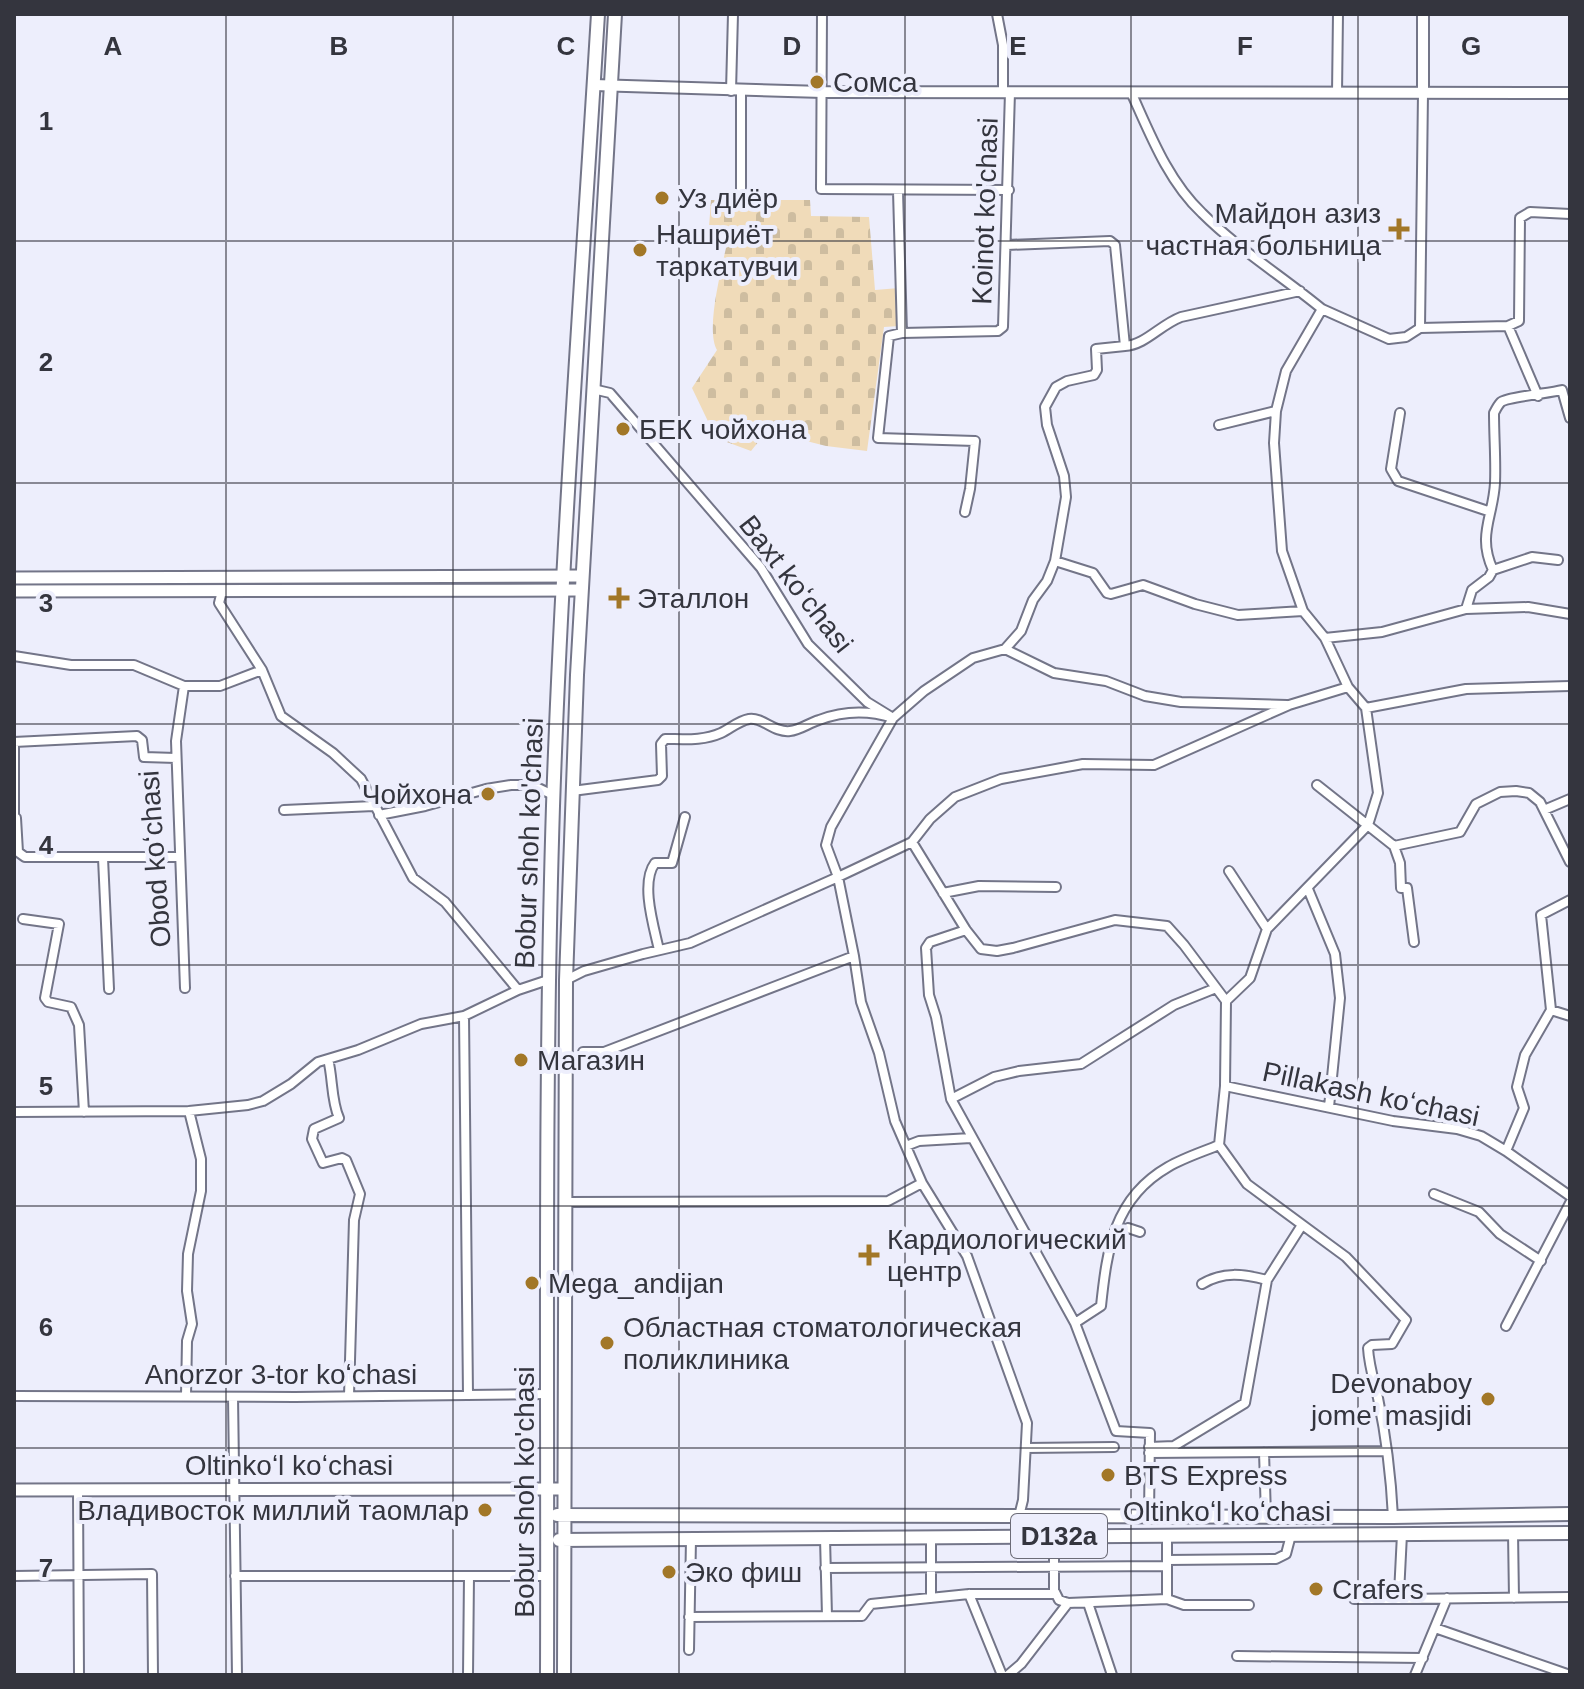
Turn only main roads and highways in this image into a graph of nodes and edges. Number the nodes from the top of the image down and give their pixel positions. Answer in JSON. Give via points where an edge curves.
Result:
{"nodes":[{"id":1,"x":598,"y":14,"type":"edge"},
{"id":2,"x":615,"y":14,"type":"edge"},
{"id":3,"x":562,"y":576,"type":"junction"},
{"id":4,"x":582,"y":576,"type":"junction"},
{"id":5,"x":14,"y":578,"type":"edge"},
{"id":6,"x":562,"y":590,"type":"junction"},
{"id":7,"x":581,"y":590,"type":"junction"},
{"id":8,"x":14,"y":591,"type":"edge"},
{"id":9,"x":548,"y":1489,"type":"junction"},
{"id":10,"x":564,"y":1489,"type":"junction"},
{"id":11,"x":14,"y":1490,"type":"edge"},
{"id":12,"x":1570,"y":1514,"type":"edge"},
{"id":13,"x":548,"y":1515,"type":"junction"},
{"id":14,"x":564,"y":1516,"type":"junction"},
{"id":15,"x":587,"y":1516,"type":"junction"},
{"id":16,"x":1570,"y":1533,"type":"edge"},
{"id":17,"x":548,"y":1539,"type":"junction"},
{"id":18,"x":564,"y":1540,"type":"junction"},
{"id":19,"x":588,"y":1540,"type":"junction"},
{"id":20,"x":547,"y":1675,"type":"edge"},
{"id":21,"x":564,"y":1675,"type":"edge"}],
"edges":[{"from":1,"to":3,"type":"main road","name":"Bobur shoh ko'chasi"},
{"from":2,"to":4,"type":"main road","name":"Bobur shoh ko'chasi"},
{"from":3,"to":4,"type":"main road"},
{"from":3,"to":5,"type":"main road"},
{"from":3,"to":6,"type":"main road","name":"Bobur shoh ko'chasi"},
{"from":4,"to":7,"type":"main road","name":"Bobur shoh ko'chasi"},
{"from":6,"to":7,"type":"main road"},
{"from":6,"to":8,"type":"main road"},
{"from":6,"to":9,"type":"main road","name":"Bobur shoh ko'chasi","via":[[548,980]]},
{"from":7,"to":10,"type":"main road","name":"Bobur shoh ko'chasi","via":[[566,980]]},
{"from":9,"to":10,"type":"main road","name":"Oltinkoʻl koʻchasi"},
{"from":9,"to":11,"type":"main road","name":"Oltinkoʻl koʻchasi"},
{"from":9,"to":13,"type":"main road","name":"Bobur shoh ko'chasi"},
{"from":9,"to":14,"type":"main road"},
{"from":10,"to":14,"type":"main road","name":"Bobur shoh ko'chasi"},
{"from":10,"to":15,"type":"main road","via":[[574,1507]]},
{"from":12,"to":15,"type":"main road","name":"Oltinkoʻl koʻchasi","number":"D132a"},
{"from":13,"to":14,"type":"main road","name":"Oltinkoʻl koʻchasi","number":"D132a"},
{"from":13,"to":17,"type":"main road","name":"Bobur shoh ko'chasi"},
{"from":14,"to":15,"type":"main road","name":"Oltinkoʻl koʻchasi","number":"D132a"},
{"from":14,"to":18,"type":"main road","name":"Bobur shoh ko'chasi"},
{"from":14,"to":19,"type":"main road","via":[[571,1529]]},
{"from":16,"to":19,"type":"main road","name":"Oltinkoʻl koʻchasi","number":"D132a"},
{"from":17,"to":18,"type":"main road","name":"Oltinkoʻl koʻchasi","number":"D132a"},
{"from":17,"to":20,"type":"main road","name":"Bobur shoh ko'chasi"},
{"from":18,"to":19,"type":"main road","name":"Oltinkoʻl koʻchasi","number":"D132a"},
{"from":18,"to":21,"type":"main road","name":"Bobur shoh ko'chasi"}]}
